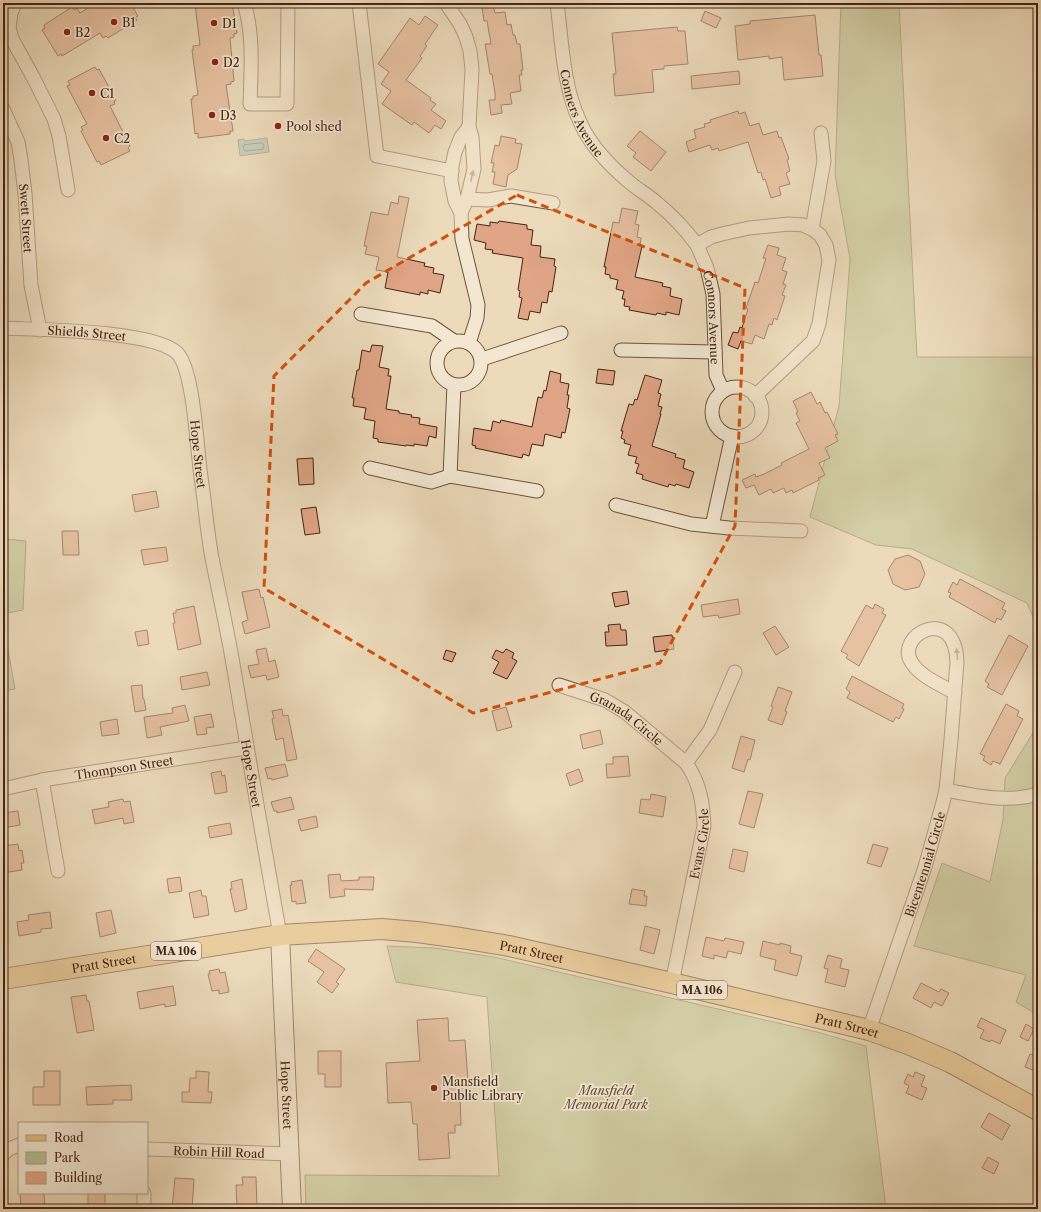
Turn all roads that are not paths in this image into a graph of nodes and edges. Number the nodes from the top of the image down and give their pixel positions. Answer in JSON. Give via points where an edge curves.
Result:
{"nodes":[{"id":1,"x":15,"y":3,"type":"edge"},
{"id":2,"x":244,"y":3,"type":"edge"},
{"id":3,"x":288,"y":3,"type":"edge"},
{"id":4,"x":359,"y":3,"type":"edge"},
{"id":5,"x":446,"y":3,"type":"edge"},
{"id":6,"x":557,"y":3,"type":"edge"},
{"id":7,"x":3,"y":109,"type":"edge"},
{"id":8,"x":469,"y":127,"type":"junction"},
{"id":9,"x":821,"y":133,"type":"dead end"},
{"id":10,"x":452,"y":171,"type":"junction"},
{"id":11,"x":68,"y":190,"type":"dead end"},
{"id":12,"x":467,"y":199,"type":"junction"},
{"id":13,"x":553,"y":203,"type":"dead end"},
{"id":14,"x":461,"y":213,"type":"junction"},
{"id":15,"x":812,"y":229,"type":"junction"},
{"id":16,"x":697,"y":245,"type":"junction"},
{"id":17,"x":361,"y":314,"type":"dead end"},
{"id":18,"x":3,"y":328,"type":"edge"},
{"id":19,"x":40,"y":330,"type":"junction"},
{"id":20,"x":560,"y":333,"type":"dead end"},
{"id":21,"x":454,"y":341,"type":"junction"},
{"id":22,"x":469,"y":343,"type":"junction"},
{"id":23,"x":170,"y":348,"type":"joint"},
{"id":24,"x":621,"y":350,"type":"dead end"},
{"id":25,"x":715,"y":352,"type":"junction"},
{"id":26,"x":482,"y":360,"type":"junction"},
{"id":27,"x":454,"y":385,"type":"junction"},
{"id":28,"x":723,"y":391,"type":"junction"},
{"id":29,"x":755,"y":396,"type":"junction"},
{"id":30,"x":732,"y":436,"type":"junction"},
{"id":31,"x":370,"y":468,"type":"dead end"},
{"id":32,"x":450,"y":476,"type":"junction"},
{"id":33,"x":537,"y":491,"type":"dead end"},
{"id":34,"x":616,"y":505,"type":"dead end"},
{"id":35,"x":712,"y":526,"type":"junction"},
{"id":36,"x":801,"y":531,"type":"dead end"},
{"id":37,"x":735,"y":672,"type":"dead end"},
{"id":38,"x":559,"y":684,"type":"dead end"},
{"id":39,"x":955,"y":693,"type":"junction"},
{"id":40,"x":246,"y":748,"type":"junction"},
{"id":41,"x":686,"y":763,"type":"junction"},
{"id":42,"x":42,"y":780,"type":"junction"},
{"id":43,"x":3,"y":789,"type":"edge"},
{"id":44,"x":946,"y":790,"type":"junction"},
{"id":45,"x":1038,"y":794,"type":"edge"},
{"id":46,"x":58,"y":871,"type":"dead end"},
{"id":47,"x":280,"y":935,"type":"junction"},
{"id":48,"x":3,"y":979,"type":"edge"},
{"id":49,"x":672,"y":982,"type":"junction"},
{"id":50,"x":869,"y":1030,"type":"junction"},
{"id":51,"x":1038,"y":1110,"type":"edge"},
{"id":52,"x":18,"y":1146,"type":"edge"},
{"id":53,"x":148,"y":1148,"type":"edge"},
{"id":54,"x":4,"y":1153,"type":"edge"},
{"id":55,"x":290,"y":1154,"type":"junction"},
{"id":56,"x":144,"y":1194,"type":"edge"},
{"id":57,"x":144,"y":1209,"type":"edge"},
{"id":58,"x":292,"y":1209,"type":"edge"}],
"edges":[{"from":1,"to":11,"type":"street","via":[[9,28],[12,39],[54,119]]},
{"from":2,"to":3,"type":"street","via":[[251,60],[250,104],[287,104]]},
{"from":4,"to":10,"type":"street","via":[[377,156]]},
{"from":5,"to":8,"type":"street","via":[[460,24],[470,51],[472,69]]},
{"from":6,"to":16,"type":"street","name":"Conners Avenue","via":[[568,85],[580,122],[590,140],[604,159],[627,181],[651,198]]},
{"from":7,"to":19,"type":"street","name":"Swett Street","via":[[18,142],[25,194],[31,285]]},
{"from":8,"to":10,"type":"street","via":[[455,152]]},
{"from":12,"to":8,"type":"street","one_way":true,"via":[[474,169]]},
{"from":9,"to":15,"type":"street","via":[[824,161]]},
{"from":10,"to":14,"type":"street","via":[[452,192]]},
{"from":12,"to":13,"type":"street","via":[[488,200],[511,196]]},
{"from":12,"to":14,"type":"street"},
{"from":14,"to":22,"type":"street","via":[[462,239],[478,305],[477,318]]},
{"from":15,"to":16,"type":"street","via":[[789,224],[749,228],[712,237]]},
{"from":15,"to":29,"type":"street","via":[[823,239],[829,255],[816,333],[813,341]]},
{"from":16,"to":25,"type":"street","name":"Connors Avenue","via":[[707,268],[713,294]]},
{"from":17,"to":21,"type":"street","via":[[432,326]]},
{"from":18,"to":19,"type":"street","name":"Shields Street"},
{"from":19,"to":23,"type":"street","name":"Shields Street","via":[[114,335]]},
{"from":20,"to":26,"type":"street"},
{"from":21,"to":22,"type":"street"},
{"from":21,"to":27,"type":"street","via":[[443,347],[436,363],[444,379]]},
{"from":22,"to":26,"type":"street","via":[[475,347]]},
{"from":23,"to":40,"type":"street","name":"Hope Street","via":[[184,361],[190,385],[212,555],[233,662]]},
{"from":24,"to":25,"type":"street"},
{"from":25,"to":28,"type":"street","name":"Connors Avenue","via":[[716,375]]},
{"from":26,"to":27,"type":"street","via":[[479,374],[475,379],[462,385]]},
{"from":27,"to":32,"type":"street"},
{"from":28,"to":29,"type":"street","via":[[736,387],[743,388]]},
{"from":28,"to":30,"type":"street","via":[[713,404],[713,421],[724,434]]},
{"from":29,"to":30,"type":"street","via":[[762,415],[756,427],[745,435]]},
{"from":30,"to":35,"type":"street"},
{"from":31,"to":32,"type":"street","via":[[431,482]]},
{"from":32,"to":33,"type":"street"},
{"from":34,"to":35,"type":"street","via":[[691,524]]},
{"from":35,"to":36,"type":"street"},
{"from":37,"to":41,"type":"street","via":[[710,730]]},
{"from":38,"to":41,"type":"street","name":"Granada Circle","via":[[604,700],[625,712]]},
{"from":39,"to":39,"type":"street","name":"Bicentennial Circle","one_way":true,"via":[[957,662],[952,637],[943,630],[922,631],[910,647],[911,663]]},
{"from":39,"to":44,"type":"street","name":"Bicentennial Circle"},
{"from":40,"to":42,"type":"street","name":"Thompson Street"},
{"from":40,"to":47,"type":"street","name":"Hope Street"},
{"from":41,"to":49,"type":"street","name":"Evans Circle","via":[[694,774],[700,790],[704,826]]},
{"from":42,"to":43,"type":"street","name":"Thompson Street"},
{"from":42,"to":46,"type":"street"},
{"from":44,"to":45,"type":"street","via":[[1014,799]]},
{"from":44,"to":50,"type":"street","name":"Bicentennial Circle","via":[[925,867]]},
{"from":47,"to":48,"type":"main road","name":"Pratt Street","number":"MA 106"},
{"from":47,"to":49,"type":"main road","name":"Pratt Street","number":"MA 106","via":[[382,928],[417,932],[509,946]]},
{"from":47,"to":55,"type":"main road","name":"Hope Street"},
{"from":49,"to":50,"type":"main road","name":"Pratt Street","number":"MA 106"},
{"from":50,"to":51,"type":"main road","name":"Pratt Street","number":"MA 106","via":[[950,1062]]},
{"from":52,"to":54,"type":"street"},
{"from":53,"to":55,"type":"street","name":"Robin Hill Road"},
{"from":55,"to":58,"type":"main road","name":"Hope Street"},
{"from":56,"to":57,"type":"street"}]}
